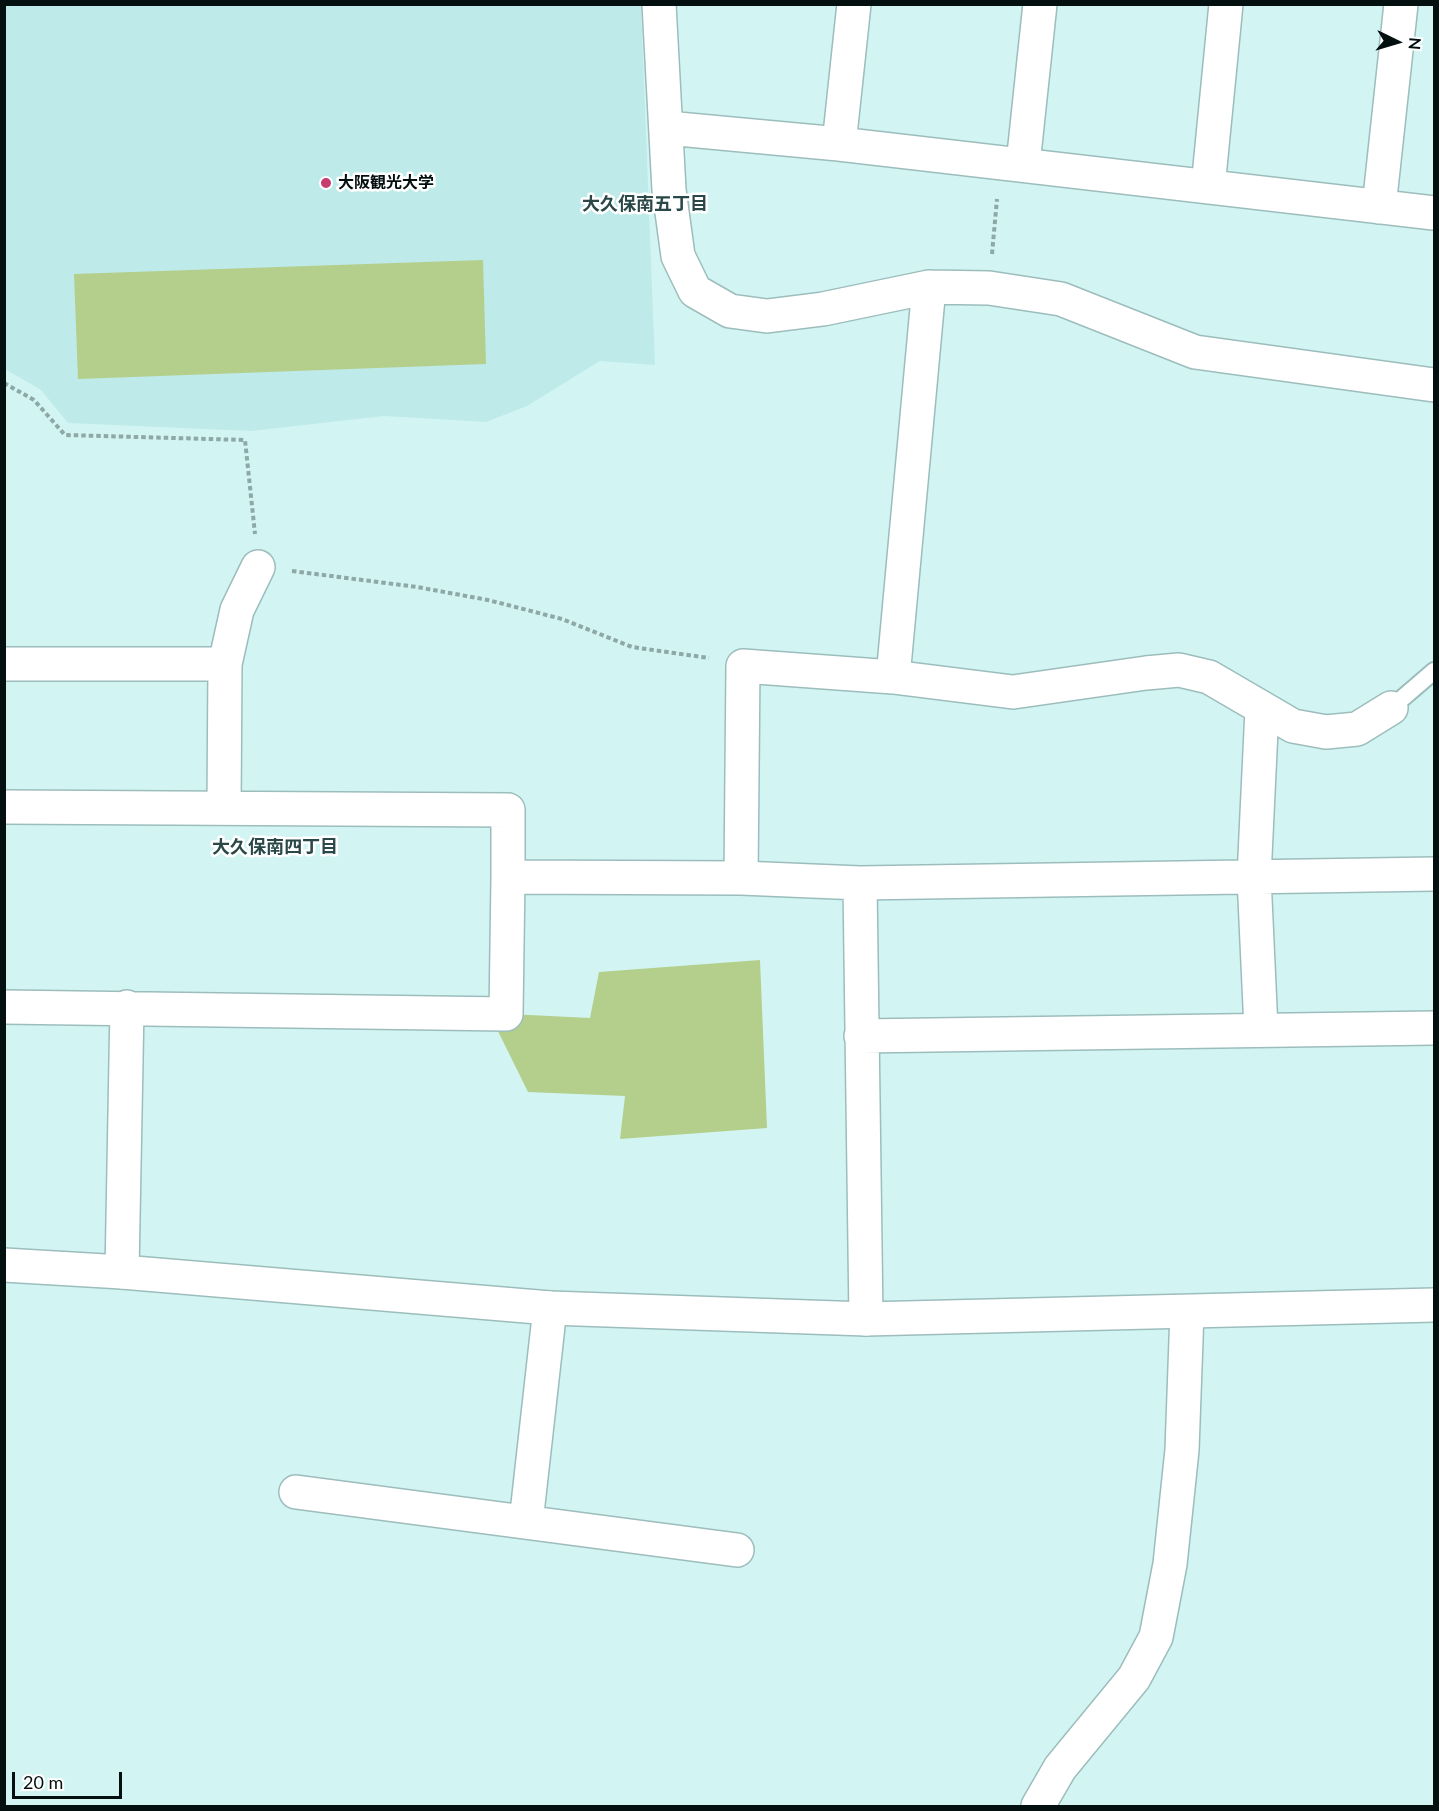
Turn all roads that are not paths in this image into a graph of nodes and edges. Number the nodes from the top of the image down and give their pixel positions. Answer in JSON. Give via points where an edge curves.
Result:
{"nodes":[{"id":1,"x":659,"y":4,"type":"edge"},
{"id":2,"x":854,"y":4,"type":"edge"},
{"id":3,"x":1040,"y":4,"type":"edge"},
{"id":4,"x":1226,"y":4,"type":"edge"},
{"id":5,"x":1401,"y":4,"type":"edge"},
{"id":6,"x":667,"y":128,"type":"junction"},
{"id":7,"x":839,"y":144,"type":"junction"},
{"id":8,"x":1012,"y":163,"type":"junction"},
{"id":9,"x":1208,"y":187,"type":"junction"},
{"id":10,"x":1379,"y":207,"type":"junction"},
{"id":11,"x":1434,"y":213,"type":"edge"},
{"id":12,"x":929,"y":287,"type":"junction"},
{"id":13,"x":1434,"y":384,"type":"edge"},
{"id":14,"x":258,"y":567,"type":"road end"},
{"id":15,"x":4,"y":664,"type":"edge"},
{"id":16,"x":225,"y":664,"type":"junction"},
{"id":17,"x":1434,"y":671,"type":"edge"},
{"id":18,"x":893,"y":677,"type":"junction"},
{"id":19,"x":1391,"y":708,"type":"joint"},
{"id":20,"x":1262,"y":709,"type":"junction"},
{"id":21,"x":4,"y":807,"type":"edge"},
{"id":22,"x":224,"y":808,"type":"junction"},
{"id":23,"x":1434,"y":874,"type":"edge"},
{"id":24,"x":508,"y":877,"type":"junction"},
{"id":25,"x":1254,"y":877,"type":"junction"},
{"id":26,"x":741,"y":878,"type":"junction"},
{"id":27,"x":860,"y":883,"type":"junction"},
{"id":28,"x":4,"y":1006,"type":"edge"},
{"id":29,"x":127,"y":1007,"type":"junction"},
{"id":30,"x":1434,"y":1028,"type":"edge"},
{"id":31,"x":1261,"y":1029,"type":"junction"},
{"id":32,"x":861,"y":1036,"type":"junction"},
{"id":33,"x":4,"y":1265,"type":"edge"},
{"id":34,"x":122,"y":1272,"type":"junction"},
{"id":35,"x":1434,"y":1305,"type":"edge"},
{"id":36,"x":550,"y":1308,"type":"junction"},
{"id":37,"x":1187,"y":1312,"type":"junction"},
{"id":38,"x":866,"y":1319,"type":"junction"},
{"id":39,"x":296,"y":1491,"type":"dead end"},
{"id":40,"x":526,"y":1522,"type":"junction"},
{"id":41,"x":737,"y":1550,"type":"dead end"},
{"id":42,"x":1038,"y":1806,"type":"edge"}],
"edges":[{"from":1,"to":6,"type":"street"},
{"from":2,"to":7,"type":"street"},
{"from":3,"to":8,"type":"street"},
{"from":4,"to":9,"type":"street"},
{"from":5,"to":10,"type":"street"},
{"from":6,"to":7,"type":"street"},
{"from":6,"to":12,"type":"street","via":[[669,190],[678,256],[695,291],[730,311],[767,316]]},
{"from":7,"to":8,"type":"street"},
{"from":8,"to":9,"type":"street"},
{"from":9,"to":10,"type":"street"},
{"from":10,"to":11,"type":"street"},
{"from":12,"to":13,"type":"street","via":[[989,288],[1061,299],[1195,352]]},
{"from":12,"to":18,"type":"street"},
{"from":14,"to":16,"type":"street","via":[[237,610]]},
{"from":15,"to":16,"type":"street"},
{"from":16,"to":22,"type":"street"},
{"from":17,"to":19,"type":"lane"},
{"from":18,"to":20,"type":"street","via":[[1013,692],[1179,670],[1209,678]]},
{"from":18,"to":26,"type":"street","via":[[743,666]]},
{"from":19,"to":20,"type":"street","via":[[1357,729],[1326,732],[1293,726]]},
{"from":20,"to":25,"type":"street"},
{"from":21,"to":22,"type":"street"},
{"from":22,"to":24,"type":"street","via":[[508,810]]},
{"from":23,"to":25,"type":"street"},
{"from":24,"to":26,"type":"street"},
{"from":24,"to":29,"type":"street","via":[[506,1014]]},
{"from":25,"to":27,"type":"street"},
{"from":25,"to":31,"type":"street"},
{"from":26,"to":27,"type":"street"},
{"from":27,"to":32,"type":"street"},
{"from":28,"to":29,"type":"street"},
{"from":29,"to":34,"type":"street"},
{"from":30,"to":31,"type":"street"},
{"from":31,"to":32,"type":"street"},
{"from":32,"to":38,"type":"street"},
{"from":33,"to":34,"type":"street"},
{"from":34,"to":36,"type":"street"},
{"from":35,"to":37,"type":"street"},
{"from":36,"to":38,"type":"street"},
{"from":36,"to":40,"type":"street"},
{"from":37,"to":38,"type":"street"},
{"from":37,"to":42,"type":"street","via":[[1182,1449],[1170,1564],[1156,1637],[1134,1678],[1060,1768]]},
{"from":39,"to":40,"type":"street"},
{"from":40,"to":41,"type":"street"}]}
